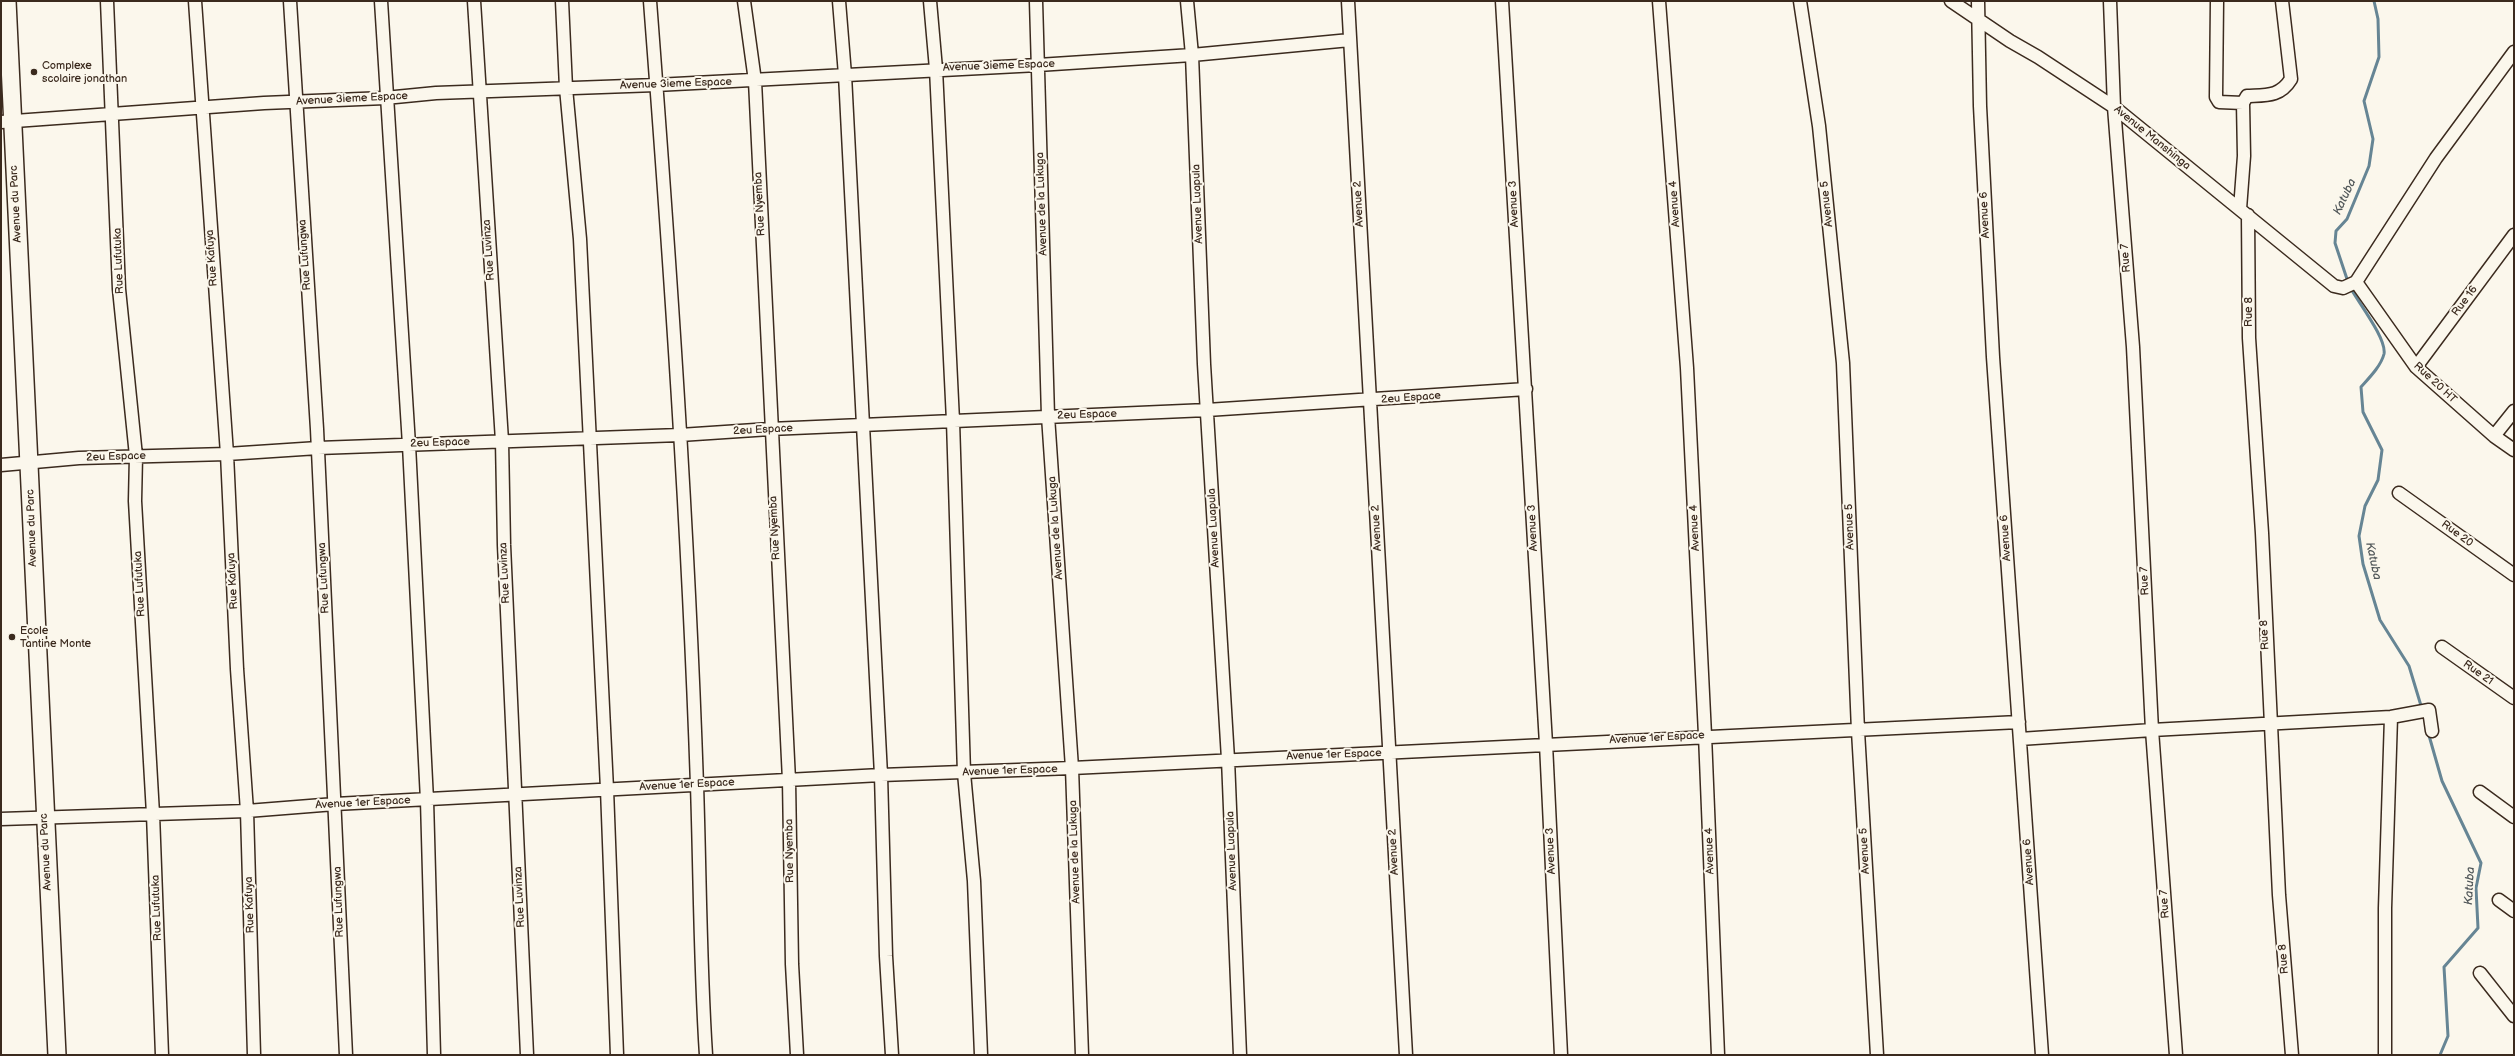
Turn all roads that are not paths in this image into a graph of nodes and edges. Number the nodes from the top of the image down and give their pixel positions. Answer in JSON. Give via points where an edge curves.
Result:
{"nodes":[{"id":1,"x":7,"y":1,"type":"edge"},
{"id":2,"x":107,"y":1,"type":"edge"},
{"id":3,"x":195,"y":1,"type":"edge"},
{"id":4,"x":290,"y":1,"type":"edge"},
{"id":5,"x":380,"y":1,"type":"edge"},
{"id":6,"x":474,"y":1,"type":"edge"},
{"id":7,"x":562,"y":1,"type":"edge"},
{"id":8,"x":650,"y":1,"type":"edge"},
{"id":9,"x":744,"y":1,"type":"edge"},
{"id":10,"x":839,"y":1,"type":"edge"},
{"id":11,"x":930,"y":1,"type":"edge"},
{"id":12,"x":1036,"y":1,"type":"edge"},
{"id":13,"x":1187,"y":1,"type":"edge"},
{"id":14,"x":1348,"y":1,"type":"edge"},
{"id":15,"x":1502,"y":1,"type":"edge"},
{"id":16,"x":1659,"y":1,"type":"edge"},
{"id":17,"x":1800,"y":1,"type":"edge"},
{"id":18,"x":1951,"y":1,"type":"edge"},
{"id":19,"x":1978,"y":1,"type":"edge"},
{"id":20,"x":2110,"y":1,"type":"edge"},
{"id":21,"x":2216,"y":1,"type":"edge"},
{"id":22,"x":2282,"y":1,"type":"edge"},
{"id":23,"x":1980,"y":21,"type":"junction"},
{"id":24,"x":1350,"y":40,"type":"junction"},
{"id":25,"x":2514,"y":52,"type":"edge"},
{"id":26,"x":1192,"y":55,"type":"junction"},
{"id":27,"x":1038,"y":65,"type":"junction"},
{"id":28,"x":936,"y":69,"type":"junction"},
{"id":29,"x":845,"y":75,"type":"junction"},
{"id":30,"x":755,"y":81,"type":"junction"},
{"id":31,"x":656,"y":85,"type":"junction"},
{"id":32,"x":566,"y":88,"type":"junction"},
{"id":33,"x":478,"y":92,"type":"junction"},
{"id":34,"x":385,"y":98,"type":"junction"},
{"id":35,"x":295,"y":102,"type":"junction"},
{"id":36,"x":2243,"y":103,"type":"junction"},
{"id":37,"x":2114,"y":107,"type":"junction"},
{"id":38,"x":202,"y":108,"type":"junction"},
{"id":39,"x":113,"y":114,"type":"junction"},
{"id":40,"x":6,"y":122,"type":"edge"},
{"id":41,"x":2244,"y":212,"type":"junction"},
{"id":42,"x":2514,"y":235,"type":"edge"},
{"id":43,"x":2356,"y":282,"type":"junction"},
{"id":44,"x":2416,"y":367,"type":"junction"},
{"id":45,"x":1526,"y":389,"type":"junction"},
{"id":46,"x":1370,"y":400,"type":"junction"},
{"id":47,"x":1207,"y":410,"type":"junction"},
{"id":48,"x":2514,"y":411,"type":"edge"},
{"id":49,"x":1048,"y":416,"type":"junction"},
{"id":50,"x":953,"y":421,"type":"junction"},
{"id":51,"x":862,"y":425,"type":"junction"},
{"id":52,"x":770,"y":429,"type":"junction"},
{"id":53,"x":680,"y":435,"type":"junction"},
{"id":54,"x":2494,"y":436,"type":"junction"},
{"id":55,"x":589,"y":438,"type":"junction"},
{"id":56,"x":502,"y":441,"type":"junction"},
{"id":57,"x":409,"y":445,"type":"junction"},
{"id":58,"x":318,"y":448,"type":"junction"},
{"id":59,"x":2514,"y":450,"type":"edge"},
{"id":60,"x":227,"y":454,"type":"junction"},
{"id":61,"x":136,"y":456,"type":"junction"},
{"id":62,"x":30,"y":464,"type":"junction"},
{"id":63,"x":1,"y":465,"type":"edge"},
{"id":64,"x":2399,"y":493,"type":"dead end"},
{"id":65,"x":2514,"y":575,"type":"edge"},
{"id":66,"x":2442,"y":647,"type":"dead end"},
{"id":67,"x":2514,"y":698,"type":"edge"},
{"id":68,"x":2391,"y":717,"type":"junction"},
{"id":69,"x":2019,"y":722,"type":"junction"},
{"id":70,"x":2271,"y":724,"type":"junction"},
{"id":71,"x":2152,"y":730,"type":"junction"},
{"id":72,"x":1858,"y":731,"type":"junction"},
{"id":73,"x":2432,"y":731,"type":"dead end"},
{"id":74,"x":1705,"y":735,"type":"junction"},
{"id":75,"x":2020,"y":739,"type":"junction"},
{"id":76,"x":1546,"y":744,"type":"junction"},
{"id":77,"x":1389,"y":753,"type":"junction"},
{"id":78,"x":1228,"y":759,"type":"junction"},
{"id":79,"x":1072,"y":768,"type":"junction"},
{"id":80,"x":964,"y":772,"type":"junction"},
{"id":81,"x":881,"y":775,"type":"junction"},
{"id":82,"x":789,"y":780,"type":"junction"},
{"id":83,"x":697,"y":785,"type":"junction"},
{"id":84,"x":607,"y":789,"type":"junction"},
{"id":85,"x":2480,"y":792,"type":"dead end"},
{"id":86,"x":517,"y":794,"type":"junction"},
{"id":87,"x":427,"y":800,"type":"junction"},
{"id":88,"x":335,"y":804,"type":"junction"},
{"id":89,"x":247,"y":811,"type":"junction"},
{"id":90,"x":153,"y":814,"type":"junction"},
{"id":91,"x":44,"y":816,"type":"junction"},
{"id":92,"x":2514,"y":817,"type":"edge"},
{"id":93,"x":1,"y":818,"type":"edge"},
{"id":94,"x":2500,"y":900,"type":"dead end"},
{"id":95,"x":2514,"y":911,"type":"edge"},
{"id":96,"x":2480,"y":973,"type":"dead end"},
{"id":97,"x":2514,"y":1016,"type":"edge"},
{"id":98,"x":57,"y":1055,"type":"edge"},
{"id":99,"x":162,"y":1055,"type":"edge"},
{"id":100,"x":254,"y":1055,"type":"edge"},
{"id":101,"x":346,"y":1055,"type":"edge"},
{"id":102,"x":434,"y":1055,"type":"edge"},
{"id":103,"x":527,"y":1055,"type":"edge"},
{"id":104,"x":617,"y":1055,"type":"edge"},
{"id":105,"x":706,"y":1055,"type":"edge"},
{"id":106,"x":797,"y":1055,"type":"edge"},
{"id":107,"x":892,"y":1055,"type":"edge"},
{"id":108,"x":981,"y":1055,"type":"edge"},
{"id":109,"x":1082,"y":1055,"type":"edge"},
{"id":110,"x":1240,"y":1055,"type":"edge"},
{"id":111,"x":1406,"y":1055,"type":"edge"},
{"id":112,"x":1561,"y":1055,"type":"edge"},
{"id":113,"x":1718,"y":1055,"type":"edge"},
{"id":114,"x":1878,"y":1055,"type":"edge"},
{"id":115,"x":2042,"y":1055,"type":"edge"},
{"id":116,"x":2176,"y":1055,"type":"edge"},
{"id":117,"x":2292,"y":1055,"type":"edge"},
{"id":118,"x":2385,"y":1055,"type":"edge"}],
"edges":[{"from":1,"to":40,"type":"street","name":"Avenue du Parc"},
{"from":2,"to":39,"type":"street","name":"Rue Lufutuka"},
{"from":3,"to":38,"type":"street","name":"Rue Kafuya"},
{"from":4,"to":35,"type":"street","name":"Rue Lufungwa"},
{"from":5,"to":34,"type":"street"},
{"from":6,"to":33,"type":"street","name":"Rue Luvinza"},
{"from":7,"to":32,"type":"street"},
{"from":8,"to":31,"type":"street"},
{"from":9,"to":30,"type":"street","name":"Rue Nyemba"},
{"from":10,"to":29,"type":"street"},
{"from":11,"to":28,"type":"street"},
{"from":12,"to":27,"type":"street","name":"Avenue de la Lukuga"},
{"from":13,"to":26,"type":"street","name":"Avenue Luapula"},
{"from":14,"to":24,"type":"street","name":"Avenue 2"},
{"from":15,"to":45,"type":"street","name":"Avenue 3"},
{"from":16,"to":74,"type":"street","name":"Avenue 4","via":[[1687,368]]},
{"from":17,"to":72,"type":"street","name":"Avenue 5","via":[[1819,126],[1843,363]]},
{"from":18,"to":23,"type":"street","name":"Avenue Manshinga"},
{"from":19,"to":23,"type":"street","name":"Avenue 6"},
{"from":20,"to":37,"type":"street","name":"Rue 7"},
{"from":21,"to":36,"type":"street","via":[[2216,97],[2219,102]]},
{"from":22,"to":36,"type":"street","via":[[2291,79],[2285,89],[2277,94],[2247,96]]},
{"from":23,"to":37,"type":"street","name":"Avenue Manshinga"},
{"from":23,"to":69,"type":"street","name":"Avenue 6","via":[[1984,190]]},
{"from":24,"to":26,"type":"street","name":"Avenue 3ieme Espace"},
{"from":24,"to":46,"type":"street","name":"Avenue 2"},
{"from":25,"to":43,"type":"street","via":[[2436,158]]},
{"from":26,"to":27,"type":"street","name":"Avenue 3ieme Espace"},
{"from":26,"to":47,"type":"street","name":"Avenue Luapula"},
{"from":27,"to":28,"type":"street","name":"Avenue 3ieme Espace"},
{"from":27,"to":49,"type":"street","name":"Avenue de la Lukuga"},
{"from":28,"to":29,"type":"street","name":"Avenue 3ieme Espace"},
{"from":28,"to":50,"type":"street"},
{"from":29,"to":30,"type":"street","name":"Avenue 3ieme Espace"},
{"from":29,"to":51,"type":"street"},
{"from":30,"to":31,"type":"street","name":"Avenue 3ieme Espace"},
{"from":30,"to":52,"type":"street","name":"Rue Nyemba"},
{"from":31,"to":32,"type":"street","name":"Avenue 3ieme Espace"},
{"from":31,"to":53,"type":"street"},
{"from":32,"to":33,"type":"street","name":"Avenue 3ieme Espace"},
{"from":32,"to":55,"type":"street","via":[[580,239]]},
{"from":33,"to":34,"type":"street","name":"Avenue 3ieme Espace"},
{"from":33,"to":56,"type":"street","name":"Rue Luvinza"},
{"from":34,"to":35,"type":"street","name":"Avenue 3ieme Espace"},
{"from":34,"to":57,"type":"street"},
{"from":35,"to":38,"type":"street","name":"Avenue 3ieme Espace"},
{"from":35,"to":58,"type":"street","name":"Rue Lufungwa"},
{"from":36,"to":41,"type":"street","name":"Rue 8"},
{"from":37,"to":41,"type":"street","name":"Avenue Manshinga"},
{"from":37,"to":71,"type":"street","name":"Rue 7","via":[[2133,347]]},
{"from":38,"to":39,"type":"street","name":"Avenue 3ieme Espace"},
{"from":38,"to":60,"type":"street","name":"Rue Kafuya"},
{"from":39,"to":40,"type":"street","name":"Avenue 3ieme Espace"},
{"from":39,"to":61,"type":"street","name":"Rue Lufutuka","via":[[120,289]]},
{"from":40,"to":62,"type":"street","name":"Avenue du Parc"},
{"from":41,"to":43,"type":"street","name":"Avenue Manshinga","via":[[2334,286],[2343,288]]},
{"from":41,"to":70,"type":"street","name":"Rue 8"},
{"from":42,"to":44,"type":"street","name":"Rue 16"},
{"from":43,"to":44,"type":"street","name":"Rue 20 HT"},
{"from":44,"to":54,"type":"street","name":"Rue 20 HT"},
{"from":45,"to":46,"type":"street","name":"2eu Espace"},
{"from":45,"to":76,"type":"street","name":"Avenue 3"},
{"from":46,"to":47,"type":"street","name":"2eu Espace"},
{"from":46,"to":77,"type":"street","name":"Avenue 2"},
{"from":47,"to":49,"type":"street","name":"2eu Espace"},
{"from":47,"to":78,"type":"street","name":"Avenue Luapula"},
{"from":48,"to":54,"type":"street"},
{"from":49,"to":50,"type":"street","name":"2eu Espace"},
{"from":49,"to":79,"type":"street","name":"Avenue de la Lukuga"},
{"from":50,"to":51,"type":"street","name":"2eu Espace"},
{"from":50,"to":80,"type":"street"},
{"from":51,"to":52,"type":"street","name":"2eu Espace"},
{"from":51,"to":81,"type":"street"},
{"from":52,"to":53,"type":"street","name":"2eu Espace"},
{"from":52,"to":82,"type":"street","name":"Rue Nyemba"},
{"from":53,"to":55,"type":"street","name":"2eu Espace"},
{"from":53,"to":83,"type":"street"},
{"from":54,"to":59,"type":"street","name":"Rue 20 HT"},
{"from":55,"to":56,"type":"street","name":"2eu Espace"},
{"from":55,"to":84,"type":"street"},
{"from":56,"to":57,"type":"street","name":"2eu Espace"},
{"from":56,"to":86,"type":"street","name":"Rue Luvinza","via":[[504,545]]},
{"from":57,"to":58,"type":"street","name":"2eu Espace"},
{"from":57,"to":87,"type":"street"},
{"from":58,"to":60,"type":"street","name":"2eu Espace"},
{"from":58,"to":88,"type":"street","name":"Rue Lufungwa"},
{"from":60,"to":61,"type":"street","name":"2eu Espace"},
{"from":60,"to":89,"type":"street","name":"Rue Kafuya","via":[[237,669]]},
{"from":61,"to":62,"type":"street","name":"2eu Espace","via":[[79,458]]},
{"from":61,"to":90,"type":"street","name":"Rue Lufutuka","via":[[135,501]]},
{"from":62,"to":63,"type":"street","name":"2eu Espace"},
{"from":62,"to":91,"type":"street","name":"Avenue du Parc"},
{"from":64,"to":65,"type":"street","name":"Rue 20"},
{"from":66,"to":67,"type":"street","name":"Rue 21"},
{"from":68,"to":70,"type":"street"},
{"from":68,"to":73,"type":"street","via":[[2429,710]]},
{"from":68,"to":118,"type":"street","via":[[2385,908]]},
{"from":69,"to":72,"type":"street","name":"Avenue 1er Espace"},
{"from":69,"to":75,"type":"street","name":"Avenue 6"},
{"from":70,"to":71,"type":"street"},
{"from":70,"to":117,"type":"street","name":"Rue 8","via":[[2279,895]]},
{"from":71,"to":75,"type":"street"},
{"from":71,"to":116,"type":"street","name":"Rue 7"},
{"from":72,"to":74,"type":"street","name":"Avenue 1er Espace"},
{"from":72,"to":114,"type":"street","name":"Avenue 5"},
{"from":74,"to":76,"type":"street","name":"Avenue 1er Espace"},
{"from":74,"to":113,"type":"street","name":"Avenue 4"},
{"from":75,"to":115,"type":"street","name":"Avenue 6"},
{"from":76,"to":77,"type":"street","name":"Avenue 1er Espace"},
{"from":76,"to":112,"type":"street","name":"Avenue 3"},
{"from":77,"to":78,"type":"street","name":"Avenue 1er Espace"},
{"from":77,"to":111,"type":"street","name":"Avenue 2"},
{"from":78,"to":79,"type":"street","name":"Avenue 1er Espace"},
{"from":78,"to":110,"type":"street","name":"Avenue Luapula"},
{"from":79,"to":80,"type":"street","name":"Avenue 1er Espace"},
{"from":79,"to":109,"type":"street","name":"Avenue de la Lukuga"},
{"from":80,"to":81,"type":"street","name":"Avenue 1er Espace"},
{"from":80,"to":108,"type":"street","via":[[974,881]]},
{"from":81,"to":82,"type":"street","name":"Avenue 1er Espace"},
{"from":81,"to":107,"type":"street","via":[[886,956]]},
{"from":82,"to":83,"type":"street","name":"Avenue 1er Espace"},
{"from":82,"to":106,"type":"street","name":"Rue Nyemba","via":[[792,964]]},
{"from":83,"to":84,"type":"street","name":"Avenue 1er Espace"},
{"from":83,"to":105,"type":"street","via":[[700,966]]},
{"from":84,"to":86,"type":"street","name":"Avenue 1er Espace"},
{"from":84,"to":104,"type":"street"},
{"from":85,"to":92,"type":"street"},
{"from":86,"to":87,"type":"street","name":"Avenue 1er Espace"},
{"from":86,"to":103,"type":"street","name":"Rue Luvinza"},
{"from":87,"to":88,"type":"street","name":"Avenue 1er Espace"},
{"from":87,"to":102,"type":"street"},
{"from":88,"to":89,"type":"street","name":"Avenue 1er Espace"},
{"from":88,"to":101,"type":"street","name":"Rue Lufungwa"},
{"from":89,"to":90,"type":"street","name":"Avenue 1er Espace"},
{"from":89,"to":100,"type":"street","name":"Rue Kafuya"},
{"from":90,"to":91,"type":"street","name":"Avenue 1er Espace"},
{"from":90,"to":99,"type":"street","name":"Rue Lufutuka"},
{"from":91,"to":93,"type":"street","name":"Avenue 1er Espace"},
{"from":91,"to":98,"type":"street","name":"Avenue du Parc"},
{"from":94,"to":95,"type":"street"},
{"from":96,"to":97,"type":"street"}]}
